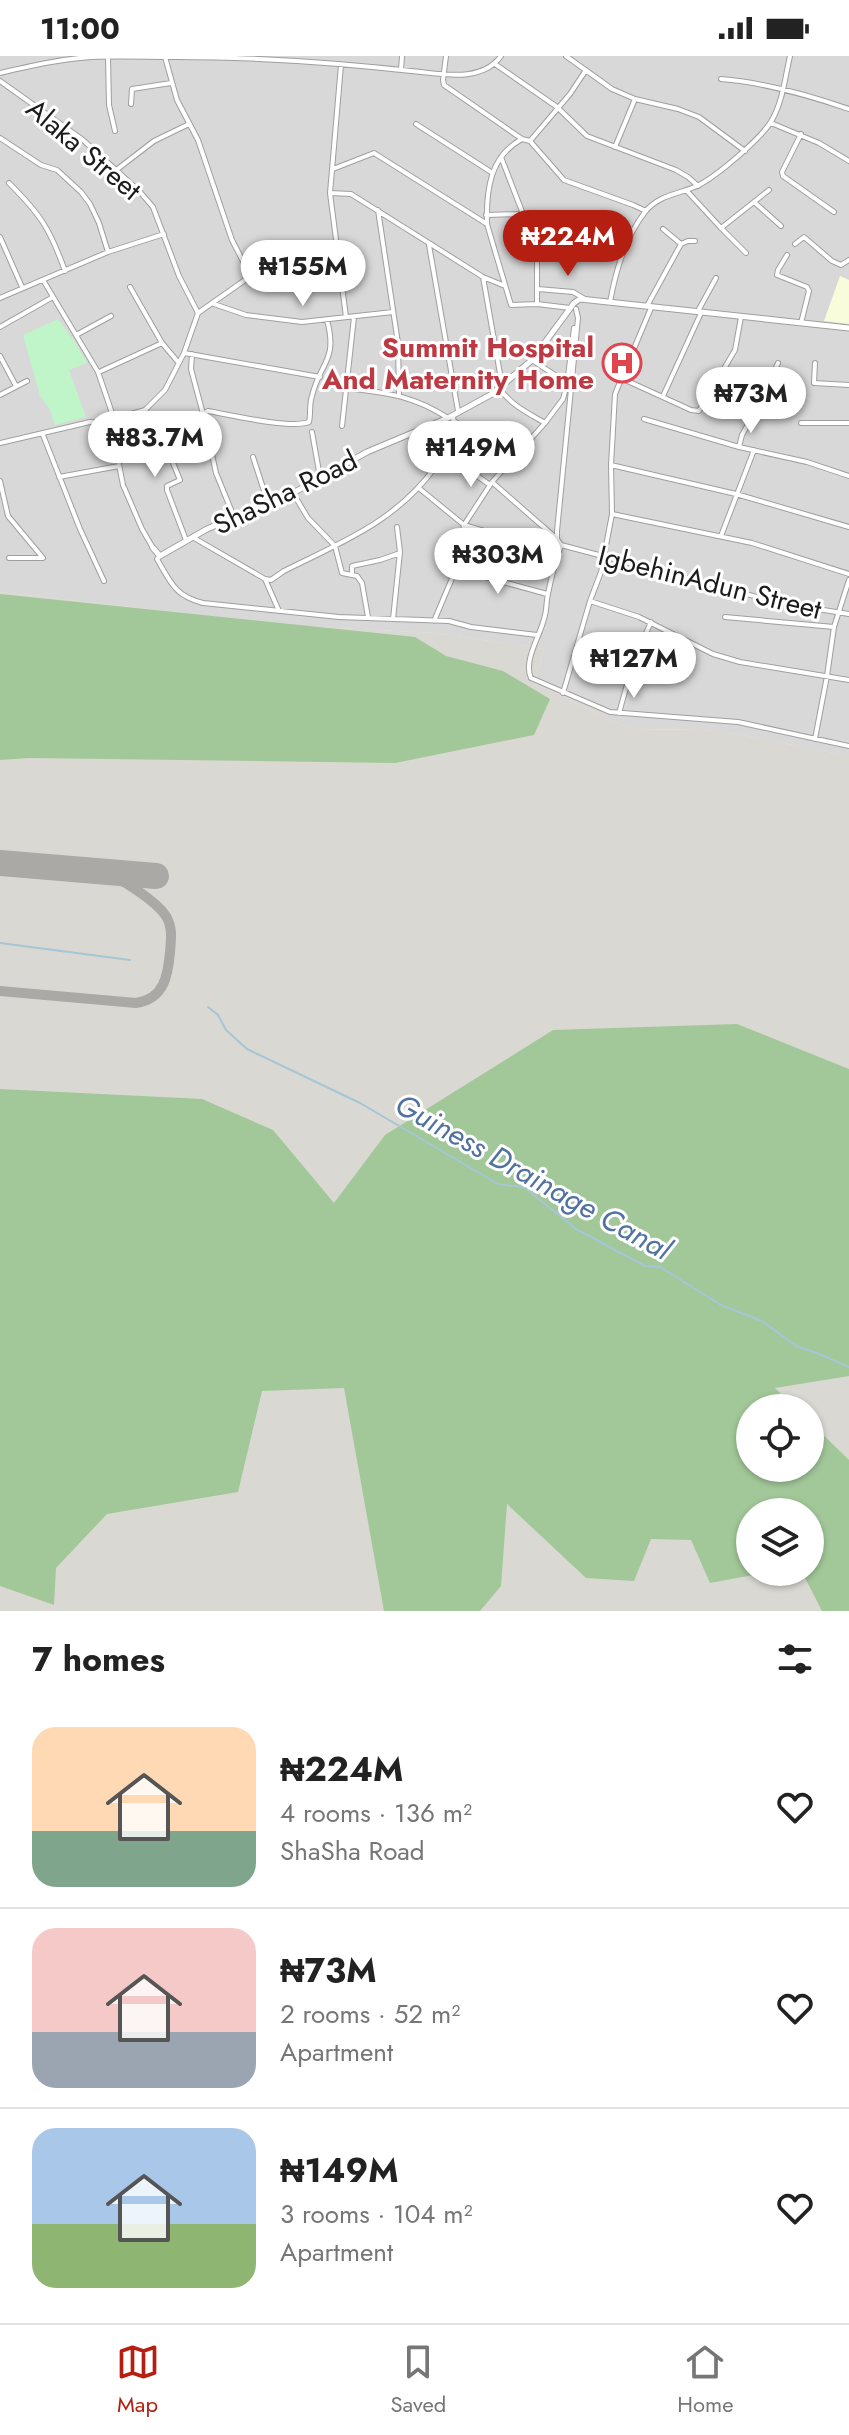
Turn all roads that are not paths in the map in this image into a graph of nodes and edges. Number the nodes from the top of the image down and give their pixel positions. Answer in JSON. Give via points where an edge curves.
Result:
{"nodes":[{"id":1,"x":88,"y":56,"type":"edge"},
{"id":2,"x":142,"y":56,"type":"edge"},
{"id":3,"x":356,"y":56,"type":"edge"},
{"id":4,"x":402,"y":56,"type":"edge"},
{"id":5,"x":446,"y":56,"type":"edge"},
{"id":6,"x":501,"y":56,"type":"edge"},
{"id":7,"x":566,"y":56,"type":"edge"},
{"id":8,"x":790,"y":56,"type":"edge"},
{"id":9,"x":108,"y":57,"type":"edge"},
{"id":10,"x":165,"y":57,"type":"edge"},
{"id":11,"x":194,"y":57,"type":"edge"},
{"id":12,"x":246,"y":57,"type":"edge"},
{"id":13,"x":294,"y":58,"type":"edge"},
{"id":14,"x":341,"y":64,"type":"junction"},
{"id":15,"x":495,"y":64,"type":"junction"},
{"id":16,"x":355,"y":65,"type":"junction"},
{"id":17,"x":401,"y":70,"type":"junction"},
{"id":18,"x":586,"y":70,"type":"junction"},
{"id":19,"x":0,"y":73,"type":"edge"},
{"id":20,"x":444,"y":75,"type":"junction"},
{"id":21,"x":721,"y":79,"type":"dead end"},
{"id":22,"x":0,"y":81,"type":"edge"},
{"id":23,"x":171,"y":83,"type":"junction"},
{"id":24,"x":784,"y":91,"type":"junction"},
{"id":25,"x":635,"y":99,"type":"junction"},
{"id":26,"x":131,"y":104,"type":"dead end"},
{"id":27,"x":557,"y":107,"type":"junction"},
{"id":28,"x":849,"y":109,"type":"edge"},
{"id":29,"x":771,"y":123,"type":"junction"},
{"id":30,"x":189,"y":124,"type":"junction"},
{"id":31,"x":416,"y":124,"type":"dead end"},
{"id":32,"x":115,"y":131,"type":"dead end"},
{"id":33,"x":801,"y":134,"type":"junction"},
{"id":34,"x":0,"y":138,"type":"edge"},
{"id":35,"x":522,"y":139,"type":"junction"},
{"id":36,"x":530,"y":141,"type":"junction"},
{"id":37,"x":615,"y":147,"type":"junction"},
{"id":38,"x":745,"y":151,"type":"junction"},
{"id":39,"x":501,"y":157,"type":"junction"},
{"id":40,"x":849,"y":161,"type":"edge"},
{"id":41,"x":333,"y":169,"type":"junction"},
{"id":42,"x":115,"y":171,"type":"junction"},
{"id":43,"x":491,"y":172,"type":"junction"},
{"id":44,"x":9,"y":183,"type":"dead end"},
{"id":45,"x":698,"y":186,"type":"junction"},
{"id":46,"x":686,"y":190,"type":"junction"},
{"id":47,"x":769,"y":190,"type":"dead end"},
{"id":48,"x":330,"y":193,"type":"junction"},
{"id":49,"x":754,"y":202,"type":"junction"},
{"id":50,"x":378,"y":210,"type":"junction"},
{"id":51,"x":646,"y":211,"type":"junction"},
{"id":52,"x":834,"y":212,"type":"dead end"},
{"id":53,"x":523,"y":214,"type":"junction"},
{"id":54,"x":486,"y":215,"type":"junction"},
{"id":55,"x":487,"y":224,"type":"junction"},
{"id":56,"x":781,"y":226,"type":"dead end"},
{"id":57,"x":721,"y":228,"type":"junction"},
{"id":58,"x":663,"y":229,"type":"dead end"},
{"id":59,"x":164,"y":234,"type":"junction"},
{"id":60,"x":0,"y":237,"type":"edge"},
{"id":61,"x":695,"y":241,"type":"dead end"},
{"id":62,"x":538,"y":244,"type":"junction"},
{"id":63,"x":681,"y":244,"type":"junction"},
{"id":64,"x":795,"y":244,"type":"dead end"},
{"id":65,"x":429,"y":245,"type":"junction"},
{"id":66,"x":108,"y":252,"type":"junction"},
{"id":67,"x":622,"y":253,"type":"junction"},
{"id":68,"x":746,"y":253,"type":"dead end"},
{"id":69,"x":787,"y":255,"type":"dead end"},
{"id":70,"x":849,"y":260,"type":"edge"},
{"id":71,"x":65,"y":271,"type":"junction"},
{"id":72,"x":483,"y":277,"type":"junction"},
{"id":73,"x":716,"y":278,"type":"dead end"},
{"id":74,"x":43,"y":280,"type":"junction"},
{"id":75,"x":505,"y":286,"type":"junction"},
{"id":76,"x":22,"y":287,"type":"junction"},
{"id":77,"x":130,"y":287,"type":"dead end"},
{"id":78,"x":538,"y":289,"type":"junction"},
{"id":79,"x":53,"y":297,"type":"junction"},
{"id":80,"x":0,"y":298,"type":"edge"},
{"id":81,"x":587,"y":300,"type":"junction"},
{"id":82,"x":610,"y":302,"type":"junction"},
{"id":83,"x":212,"y":304,"type":"junction"},
{"id":84,"x":537,"y":304,"type":"junction"},
{"id":85,"x":573,"y":308,"type":"junction"},
{"id":86,"x":649,"y":308,"type":"junction"},
{"id":87,"x":393,"y":312,"type":"junction"},
{"id":88,"x":198,"y":313,"type":"junction"},
{"id":89,"x":699,"y":313,"type":"junction"},
{"id":90,"x":111,"y":316,"type":"dead end"},
{"id":91,"x":354,"y":316,"type":"junction"},
{"id":92,"x":346,"y":317,"type":"junction"},
{"id":93,"x":741,"y":317,"type":"junction"},
{"id":94,"x":327,"y":320,"type":"junction"},
{"id":95,"x":801,"y":323,"type":"junction"},
{"id":96,"x":0,"y":327,"type":"edge"},
{"id":97,"x":849,"y":328,"type":"edge"},
{"id":98,"x":77,"y":334,"type":"junction"},
{"id":99,"x":573,"y":341,"type":"junction"},
{"id":100,"x":162,"y":343,"type":"junction"},
{"id":101,"x":184,"y":353,"type":"junction"},
{"id":102,"x":192,"y":354,"type":"junction"},
{"id":103,"x":0,"y":356,"type":"edge"},
{"id":104,"x":532,"y":360,"type":"junction"},
{"id":105,"x":179,"y":363,"type":"junction"},
{"id":106,"x":778,"y":363,"type":"dead end"},
{"id":107,"x":815,"y":363,"type":"dead end"},
{"id":108,"x":98,"y":372,"type":"junction"},
{"id":109,"x":320,"y":377,"type":"junction"},
{"id":110,"x":621,"y":378,"type":"junction"},
{"id":111,"x":27,"y":381,"type":"dead end"},
{"id":112,"x":849,"y":385,"type":"edge"},
{"id":113,"x":16,"y":386,"type":"junction"},
{"id":114,"x":569,"y":387,"type":"junction"},
{"id":115,"x":346,"y":388,"type":"junction"},
{"id":116,"x":501,"y":388,"type":"junction"},
{"id":117,"x":399,"y":394,"type":"junction"},
{"id":118,"x":0,"y":395,"type":"edge"},
{"id":119,"x":663,"y":396,"type":"junction"},
{"id":120,"x":145,"y":410,"type":"junction"},
{"id":121,"x":203,"y":414,"type":"junction"},
{"id":122,"x":453,"y":416,"type":"junction"},
{"id":123,"x":644,"y":419,"type":"dead end"},
{"id":124,"x":113,"y":422,"type":"junction"},
{"id":125,"x":545,"y":423,"type":"junction"},
{"id":126,"x":801,"y":423,"type":"dead end"},
{"id":127,"x":849,"y":423,"type":"edge"},
{"id":128,"x":342,"y":426,"type":"dead end"},
{"id":129,"x":312,"y":432,"type":"dead end"},
{"id":130,"x":43,"y":435,"type":"junction"},
{"id":131,"x":0,"y":443,"type":"edge"},
{"id":132,"x":739,"y":447,"type":"junction"},
{"id":133,"x":754,"y":450,"type":"junction"},
{"id":134,"x":253,"y":457,"type":"dead end"},
{"id":135,"x":512,"y":459,"type":"junction"},
{"id":136,"x":611,"y":465,"type":"junction"},
{"id":137,"x":119,"y":466,"type":"junction"},
{"id":138,"x":466,"y":468,"type":"dead end"},
{"id":139,"x":849,"y":476,"type":"edge"},
{"id":140,"x":59,"y":477,"type":"junction"},
{"id":141,"x":320,"y":477,"type":"junction"},
{"id":142,"x":0,"y":481,"type":"edge"},
{"id":143,"x":491,"y":484,"type":"junction"},
{"id":144,"x":420,"y":489,"type":"junction"},
{"id":145,"x":293,"y":493,"type":"junction"},
{"id":146,"x":736,"y":494,"type":"junction"},
{"id":147,"x":268,"y":503,"type":"junction"},
{"id":148,"x":612,"y":514,"type":"junction"},
{"id":149,"x":234,"y":517,"type":"junction"},
{"id":150,"x":464,"y":525,"type":"junction"},
{"id":151,"x":397,"y":527,"type":"dead end"},
{"id":152,"x":849,"y":527,"type":"edge"},
{"id":153,"x":721,"y":536,"type":"junction"},
{"id":154,"x":194,"y":538,"type":"junction"},
{"id":155,"x":557,"y":539,"type":"junction"},
{"id":156,"x":187,"y":541,"type":"junction"},
{"id":157,"x":335,"y":546,"type":"junction"},
{"id":158,"x":153,"y":548,"type":"joint"},
{"id":159,"x":560,"y":548,"type":"junction"},
{"id":160,"x":400,"y":552,"type":"junction"},
{"id":161,"x":603,"y":555,"type":"junction"},
{"id":162,"x":160,"y":556,"type":"junction"},
{"id":163,"x":9,"y":558,"type":"dead end"},
{"id":164,"x":456,"y":569,"type":"junction"},
{"id":165,"x":352,"y":574,"type":"junction"},
{"id":166,"x":849,"y":577,"type":"edge"},
{"id":167,"x":265,"y":579,"type":"junction"},
{"id":168,"x":104,"y":581,"type":"dead end"},
{"id":169,"x":547,"y":594,"type":"junction"},
{"id":170,"x":590,"y":601,"type":"junction"},
{"id":171,"x":279,"y":611,"type":"junction"},
{"id":172,"x":837,"y":613,"type":"junction"},
{"id":173,"x":849,"y":614,"type":"edge"},
{"id":174,"x":368,"y":617,"type":"junction"},
{"id":175,"x":725,"y":617,"type":"dead end"},
{"id":176,"x":393,"y":619,"type":"junction"},
{"id":177,"x":434,"y":621,"type":"junction"},
{"id":178,"x":651,"y":622,"type":"junction"},
{"id":179,"x":834,"y":627,"type":"junction"},
{"id":180,"x":537,"y":635,"type":"junction"},
{"id":181,"x":577,"y":644,"type":"junction"},
{"id":182,"x":609,"y":653,"type":"dead end"},
{"id":183,"x":827,"y":676,"type":"junction"},
{"id":184,"x":849,"y":680,"type":"edge"},
{"id":185,"x":563,"y":693,"type":"junction"},
{"id":186,"x":619,"y":713,"type":"junction"},
{"id":187,"x":815,"y":739,"type":"junction"},
{"id":188,"x":849,"y":746,"type":"edge"}],
"edges":[{"from":1,"to":9,"type":"street"},
{"from":1,"to":19,"type":"street"},
{"from":2,"to":9,"type":"street"},
{"from":2,"to":10,"type":"street"},
{"from":3,"to":16,"type":"street"},
{"from":4,"to":17,"type":"street"},
{"from":5,"to":20,"type":"street"},
{"from":6,"to":15,"type":"street"},
{"from":7,"to":18,"type":"street"},
{"from":8,"to":24,"type":"street"},
{"from":9,"to":32,"type":"street"},
{"from":10,"to":11,"type":"street"},
{"from":10,"to":23,"type":"street"},
{"from":11,"to":12,"type":"street"},
{"from":12,"to":13,"type":"street"},
{"from":13,"to":14,"type":"street"},
{"from":14,"to":16,"type":"street"},
{"from":14,"to":41,"type":"street"},
{"from":15,"to":20,"type":"street"},
{"from":15,"to":27,"type":"street"},
{"from":16,"to":17,"type":"street"},
{"from":17,"to":20,"type":"street"},
{"from":18,"to":25,"type":"street"},
{"from":18,"to":27,"type":"street"},
{"from":20,"to":35,"type":"street","via":[[444,85]]},
{"from":21,"to":24,"type":"street"},
{"from":22,"to":42,"type":"street","name":"Alaka Street","via":[[83,140]]},
{"from":23,"to":26,"type":"street","via":[[132,89]]},
{"from":23,"to":30,"type":"street"},
{"from":24,"to":28,"type":"street"},
{"from":24,"to":29,"type":"street"},
{"from":25,"to":37,"type":"street"},
{"from":25,"to":38,"type":"street","via":[[699,117]]},
{"from":27,"to":36,"type":"street"},
{"from":27,"to":37,"type":"street","via":[[587,136]]},
{"from":29,"to":33,"type":"street"},
{"from":29,"to":38,"type":"street"},
{"from":30,"to":42,"type":"street","via":[[154,141]]},
{"from":30,"to":83,"type":"street","via":[[248,271],[245,280]]},
{"from":31,"to":43,"type":"street"},
{"from":33,"to":40,"type":"street"},
{"from":33,"to":52,"type":"street","via":[[783,176]]},
{"from":34,"to":66,"type":"street","via":[[57,170],[81,192]]},
{"from":35,"to":36,"type":"street"},
{"from":35,"to":39,"type":"street"},
{"from":36,"to":51,"type":"street","via":[[564,180]]},
{"from":37,"to":45,"type":"street","via":[[676,170]]},
{"from":38,"to":45,"type":"street"},
{"from":39,"to":43,"type":"street"},
{"from":39,"to":53,"type":"street"},
{"from":41,"to":48,"type":"street"},
{"from":41,"to":55,"type":"street","via":[[374,153]]},
{"from":42,"to":59,"type":"street","name":"Alaka Street","via":[[153,207]]},
{"from":43,"to":54,"type":"street"},
{"from":44,"to":71,"type":"street","via":[[44,222]]},
{"from":45,"to":46,"type":"street"},
{"from":46,"to":51,"type":"street"},
{"from":46,"to":57,"type":"street"},
{"from":47,"to":49,"type":"street"},
{"from":48,"to":50,"type":"street","via":[[351,194]]},
{"from":48,"to":92,"type":"street"},
{"from":49,"to":56,"type":"street"},
{"from":49,"to":57,"type":"street"},
{"from":50,"to":65,"type":"street"},
{"from":50,"to":87,"type":"street"},
{"from":51,"to":67,"type":"street"},
{"from":53,"to":54,"type":"street"},
{"from":53,"to":62,"type":"street","via":[[534,221]]},
{"from":54,"to":55,"type":"street"},
{"from":55,"to":75,"type":"street"},
{"from":57,"to":68,"type":"street"},
{"from":58,"to":63,"type":"street"},
{"from":59,"to":66,"type":"street"},
{"from":59,"to":88,"type":"street","name":"Alaka Street"},
{"from":60,"to":76,"type":"street"},
{"from":61,"to":63,"type":"street"},
{"from":62,"to":67,"type":"street","via":[[590,241]]},
{"from":62,"to":78,"type":"street"},
{"from":63,"to":86,"type":"street"},
{"from":64,"to":70,"type":"street","via":[[804,237],[832,261],[841,265]]},
{"from":65,"to":72,"type":"street"},
{"from":65,"to":122,"type":"street"},
{"from":66,"to":71,"type":"street"},
{"from":67,"to":82,"type":"street"},
{"from":69,"to":95,"type":"street","via":[[777,275],[809,291]]},
{"from":71,"to":74,"type":"street"},
{"from":72,"to":75,"type":"street"},
{"from":72,"to":116,"type":"street"},
{"from":73,"to":89,"type":"street"},
{"from":74,"to":76,"type":"street"},
{"from":74,"to":79,"type":"street"},
{"from":75,"to":84,"type":"street","via":[[511,305]]},
{"from":76,"to":80,"type":"street"},
{"from":77,"to":100,"type":"street"},
{"from":78,"to":81,"type":"street","via":[[573,292]]},
{"from":78,"to":84,"type":"street"},
{"from":79,"to":96,"type":"street"},
{"from":79,"to":98,"type":"street"},
{"from":81,"to":82,"type":"street","name":"ShaSha Road"},
{"from":81,"to":85,"type":"street","name":"ShaSha Road","via":[[577,300]]},
{"from":82,"to":86,"type":"street","name":"ShaSha Road"},
{"from":83,"to":88,"type":"street"},
{"from":83,"to":94,"type":"street","via":[[260,317]]},
{"from":84,"to":85,"type":"street"},
{"from":85,"to":99,"type":"street"},
{"from":85,"to":99,"type":"street","via":[[578,318]]},
{"from":85,"to":104,"type":"street","name":"ShaSha Road"},
{"from":86,"to":89,"type":"street","name":"ShaSha Road"},
{"from":86,"to":110,"type":"street"},
{"from":87,"to":91,"type":"street"},
{"from":87,"to":117,"type":"street"},
{"from":88,"to":101,"type":"street"},
{"from":89,"to":93,"type":"street","name":"ShaSha Road"},
{"from":89,"to":119,"type":"street"},
{"from":90,"to":98,"type":"street"},
{"from":91,"to":92,"type":"street"},
{"from":91,"to":115,"type":"street"},
{"from":92,"to":94,"type":"street"},
{"from":93,"to":95,"type":"street","name":"ShaSha Road"},
{"from":93,"to":119,"type":"street","via":[[735,350],[702,409],[691,410]]},
{"from":94,"to":109,"type":"street","via":[[330,355]]},
{"from":95,"to":97,"type":"street","name":"ShaSha Road"},
{"from":98,"to":108,"type":"street"},
{"from":99,"to":114,"type":"street"},
{"from":100,"to":105,"type":"street"},
{"from":100,"to":108,"type":"street"},
{"from":101,"to":102,"type":"street"},
{"from":101,"to":105,"type":"street"},
{"from":102,"to":109,"type":"street"},
{"from":102,"to":121,"type":"street"},
{"from":103,"to":113,"type":"street"},
{"from":104,"to":114,"type":"street"},
{"from":104,"to":116,"type":"street","name":"ShaSha Road"},
{"from":105,"to":120,"type":"street","via":[[165,390]]},
{"from":106,"to":132,"type":"street"},
{"from":107,"to":112,"type":"street","via":[[814,383]]},
{"from":108,"to":124,"type":"street"},
{"from":109,"to":121,"type":"street","via":[[307,424]]},
{"from":110,"to":119,"type":"street"},
{"from":110,"to":136,"type":"street","via":[[615,394]]},
{"from":111,"to":113,"type":"street"},
{"from":113,"to":118,"type":"street"},
{"from":114,"to":125,"type":"street"},
{"from":114,"to":155,"type":"street"},
{"from":115,"to":117,"type":"street"},
{"from":115,"to":128,"type":"street"},
{"from":116,"to":122,"type":"street","name":"ShaSha Road"},
{"from":116,"to":125,"type":"street","via":[[507,399]]},
{"from":117,"to":122,"type":"street"},
{"from":120,"to":124,"type":"street"},
{"from":120,"to":156,"type":"street","via":[[180,480],[167,490]]},
{"from":121,"to":149,"type":"street","via":[[216,473]]},
{"from":122,"to":135,"type":"street"},
{"from":122,"to":141,"type":"street","name":"ShaSha Road"},
{"from":122,"to":144,"type":"street","via":[[447,450]]},
{"from":123,"to":132,"type":"street"},
{"from":124,"to":130,"type":"street","via":[[90,422]]},
{"from":124,"to":137,"type":"street"},
{"from":125,"to":135,"type":"street"},
{"from":126,"to":127,"type":"street"},
{"from":129,"to":141,"type":"street"},
{"from":130,"to":131,"type":"street"},
{"from":130,"to":140,"type":"street"},
{"from":132,"to":133,"type":"street"},
{"from":133,"to":139,"type":"street"},
{"from":133,"to":146,"type":"street"},
{"from":134,"to":147,"type":"street"},
{"from":135,"to":143,"type":"street"},
{"from":136,"to":146,"type":"street"},
{"from":136,"to":148,"type":"street"},
{"from":137,"to":140,"type":"street"},
{"from":137,"to":158,"type":"street"},
{"from":138,"to":143,"type":"street","name":"IgbehinAdun Street"},
{"from":140,"to":168,"type":"street"},
{"from":141,"to":145,"type":"street","name":"ShaSha Road"},
{"from":142,"to":163,"type":"street","via":[[8,516],[43,558]]},
{"from":143,"to":150,"type":"street"},
{"from":143,"to":155,"type":"street","name":"IgbehinAdun Street"},
{"from":144,"to":150,"type":"street"},
{"from":144,"to":157,"type":"street","via":[[379,522]]},
{"from":145,"to":147,"type":"street","name":"ShaSha Road"},
{"from":145,"to":157,"type":"street"},
{"from":146,"to":152,"type":"street"},
{"from":146,"to":153,"type":"street"},
{"from":147,"to":149,"type":"street","name":"ShaSha Road"},
{"from":148,"to":153,"type":"street"},
{"from":148,"to":161,"type":"street"},
{"from":149,"to":154,"type":"street","name":"ShaSha Road"},
{"from":150,"to":159,"type":"street","via":[[549,550]]},
{"from":150,"to":164,"type":"street"},
{"from":151,"to":160,"type":"street"},
{"from":153,"to":166,"type":"street"},
{"from":154,"to":156,"type":"street","name":"ShaSha Road"},
{"from":154,"to":167,"type":"street"},
{"from":155,"to":159,"type":"street","name":"IgbehinAdun Street"},
{"from":156,"to":162,"type":"street","name":"ShaSha Road"},
{"from":157,"to":165,"type":"street","via":[[342,573]]},
{"from":157,"to":167,"type":"street"},
{"from":158,"to":162,"type":"street"},
{"from":159,"to":161,"type":"street","name":"IgbehinAdun Street"},
{"from":159,"to":169,"type":"street"},
{"from":160,"to":165,"type":"street","via":[[352,566]]},
{"from":160,"to":176,"type":"street"},
{"from":161,"to":170,"type":"street"},
{"from":161,"to":172,"type":"street","name":"IgbehinAdun Street","via":[[719,588]]},
{"from":162,"to":171,"type":"street","via":[[171,584],[188,599]]},
{"from":164,"to":169,"type":"street"},
{"from":164,"to":177,"type":"street"},
{"from":165,"to":174,"type":"street","via":[[362,583]]},
{"from":166,"to":172,"type":"street"},
{"from":167,"to":171,"type":"street"},
{"from":169,"to":180,"type":"street"},
{"from":170,"to":178,"type":"street"},
{"from":170,"to":181,"type":"street"},
{"from":171,"to":174,"type":"street"},
{"from":172,"to":173,"type":"street","name":"IgbehinAdun Street"},
{"from":172,"to":179,"type":"street"},
{"from":174,"to":176,"type":"street"},
{"from":175,"to":179,"type":"street"},
{"from":176,"to":177,"type":"street"},
{"from":177,"to":180,"type":"street"},
{"from":178,"to":183,"type":"street","via":[[713,654]]},
{"from":178,"to":186,"type":"street"},
{"from":179,"to":183,"type":"street"},
{"from":180,"to":185,"type":"street","via":[[529,676]]},
{"from":181,"to":182,"type":"street"},
{"from":181,"to":185,"type":"street"},
{"from":183,"to":184,"type":"street"},
{"from":183,"to":187,"type":"street"},
{"from":185,"to":186,"type":"street"},
{"from":186,"to":187,"type":"street","via":[[761,725]]},
{"from":187,"to":188,"type":"street"}]}
